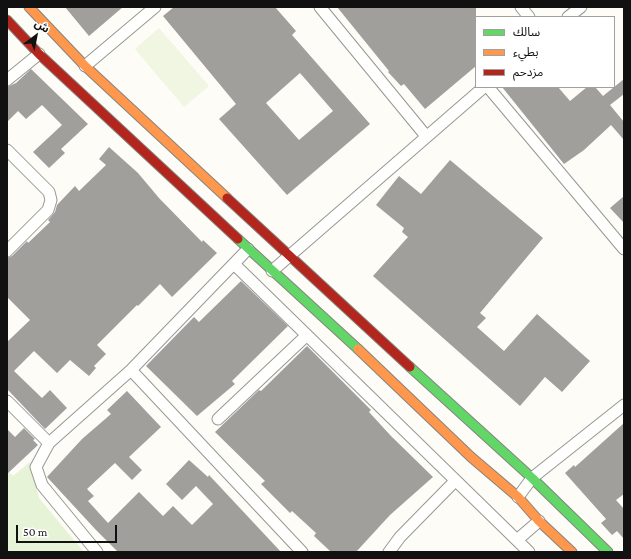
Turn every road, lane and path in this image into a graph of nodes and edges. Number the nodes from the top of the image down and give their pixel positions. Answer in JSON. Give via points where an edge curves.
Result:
{"nodes":[{"id":1,"x":30,"y":7,"type":"edge"},
{"id":2,"x":155,"y":7,"type":"edge"},
{"id":3,"x":320,"y":7,"type":"edge"},
{"id":4,"x":521,"y":7,"type":"edge"},
{"id":5,"x":581,"y":7,"type":"edge"},
{"id":6,"x":529,"y":16,"type":"edge"},
{"id":7,"x":569,"y":16,"type":"edge"},
{"id":8,"x":7,"y":20,"type":"edge"},
{"id":9,"x":39,"y":54,"type":"junction"},
{"id":10,"x":85,"y":66,"type":"junction"},
{"id":11,"x":7,"y":80,"type":"edge"},
{"id":12,"x":483,"y":88,"type":"edge"},
{"id":13,"x":489,"y":88,"type":"edge"},
{"id":14,"x":426,"y":136,"type":"junction"},
{"id":15,"x":7,"y":150,"type":"edge"},
{"id":16,"x":248,"y":249,"type":"junction"},
{"id":17,"x":624,"y":249,"type":"edge"},
{"id":18,"x":7,"y":251,"type":"edge"},
{"id":19,"x":288,"y":255,"type":"junction"},
{"id":20,"x":234,"y":264,"type":"junction"},
{"id":21,"x":272,"y":271,"type":"junction"},
{"id":22,"x":307,"y":336,"type":"junction"},
{"id":23,"x":131,"y":370,"type":"junction"},
{"id":24,"x":7,"y":401,"type":"edge"},
{"id":25,"x":624,"y":405,"type":"edge"},
{"id":26,"x":218,"y":419,"type":"dead end"},
{"id":27,"x":49,"y":443,"type":"junction"},
{"id":28,"x":532,"y":478,"type":"junction"},
{"id":29,"x":455,"y":481,"type":"junction"},
{"id":30,"x":518,"y":497,"type":"junction"},
{"id":31,"x":539,"y":521,"type":"junction"},
{"id":32,"x":517,"y":540,"type":"junction"},
{"id":33,"x":97,"y":552,"type":"edge"},
{"id":34,"x":302,"y":552,"type":"edge"},
{"id":35,"x":389,"y":552,"type":"edge"},
{"id":36,"x":528,"y":552,"type":"edge"},
{"id":37,"x":572,"y":552,"type":"edge"},
{"id":38,"x":608,"y":552,"type":"edge"}],
"edges":[{"from":1,"to":10,"type":"main road"},
{"from":2,"to":10,"type":"street"},
{"from":3,"to":14,"type":"street"},
{"from":4,"to":6,"type":"street"},
{"from":5,"to":7,"type":"street"},
{"from":8,"to":9,"type":"main road"},
{"from":9,"to":11,"type":"street"},
{"from":9,"to":16,"type":"main road"},
{"from":10,"to":19,"type":"main road"},
{"from":12,"to":14,"type":"street"},
{"from":13,"to":17,"type":"street"},
{"from":14,"to":19,"type":"street"},
{"from":15,"to":18,"type":"street","via":[[49,192],[51,200],[48,210]]},
{"from":16,"to":20,"type":"street"},
{"from":16,"to":21,"type":"main road"},
{"from":19,"to":21,"type":"street"},
{"from":19,"to":28,"type":"main road"},
{"from":20,"to":22,"type":"street"},
{"from":20,"to":23,"type":"street"},
{"from":21,"to":30,"type":"main road","via":[[471,457]]},
{"from":22,"to":26,"type":"street"},
{"from":22,"to":29,"type":"street"},
{"from":23,"to":27,"type":"street"},
{"from":23,"to":34,"type":"street"},
{"from":24,"to":27,"type":"street"},
{"from":25,"to":28,"type":"street"},
{"from":27,"to":33,"type":"street","via":[[36,467],[42,486]]},
{"from":28,"to":30,"type":"street"},
{"from":28,"to":38,"type":"main road"},
{"from":29,"to":32,"type":"street"},
{"from":29,"to":35,"type":"street","via":[[400,537]]},
{"from":30,"to":31,"type":"main road"},
{"from":31,"to":32,"type":"street"},
{"from":31,"to":37,"type":"main road"},
{"from":32,"to":36,"type":"street"}]}
